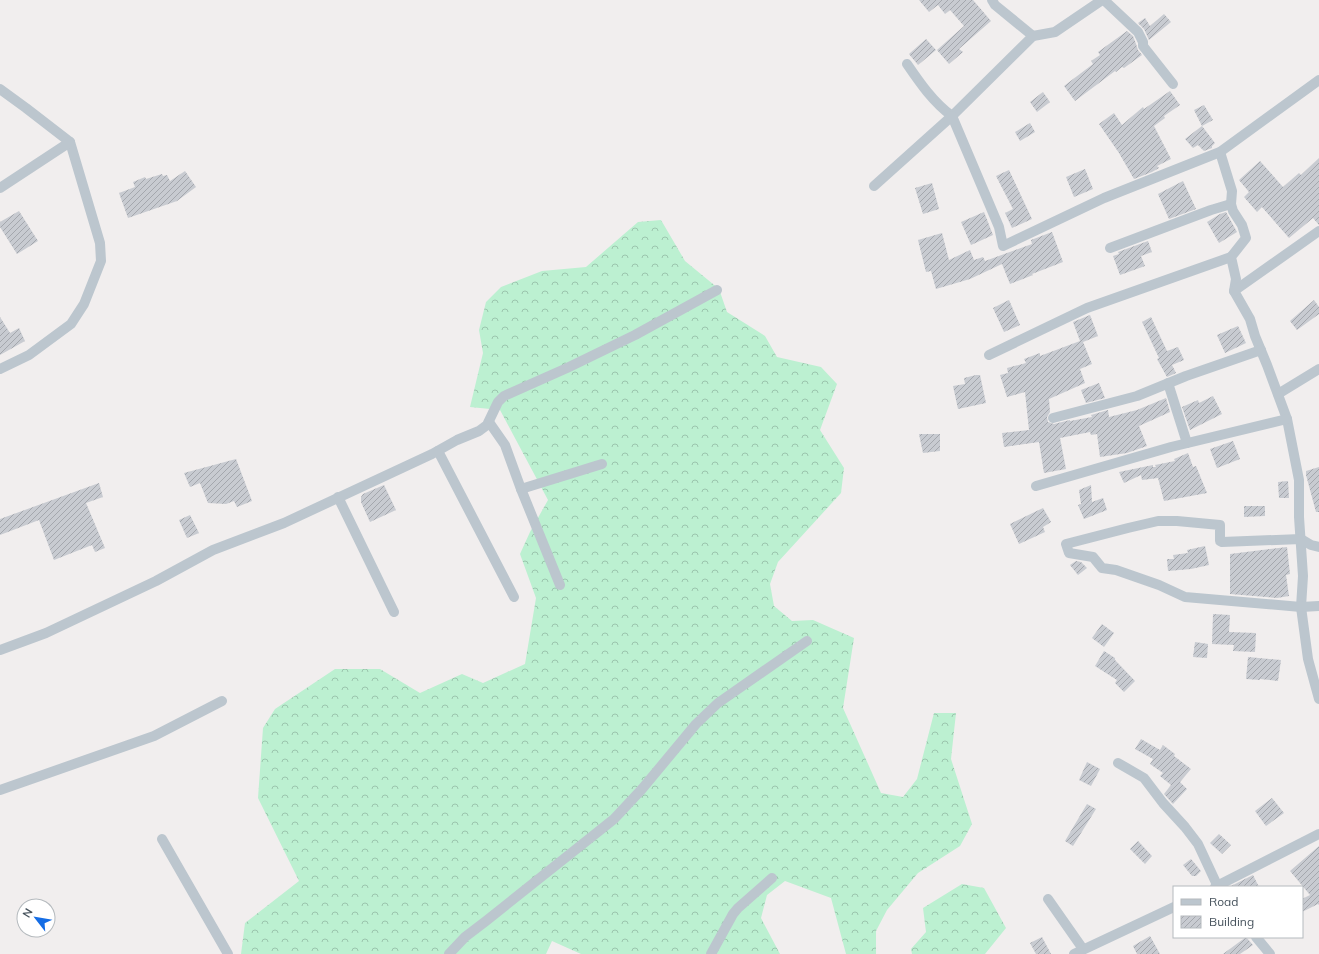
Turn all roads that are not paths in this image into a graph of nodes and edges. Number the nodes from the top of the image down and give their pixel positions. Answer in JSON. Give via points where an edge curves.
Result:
{"nodes":[{"id":1,"x":992,"y":0,"type":"edge"},
{"id":2,"x":1103,"y":0,"type":"edge"},
{"id":3,"x":1034,"y":36,"type":"junction"},
{"id":4,"x":907,"y":64,"type":"dead end"},
{"id":5,"x":1319,"y":80,"type":"edge"},
{"id":6,"x":1173,"y":84,"type":"dead end"},
{"id":7,"x":0,"y":89,"type":"edge"},
{"id":8,"x":952,"y":116,"type":"junction"},
{"id":9,"x":70,"y":142,"type":"junction"},
{"id":10,"x":1220,"y":152,"type":"junction"},
{"id":11,"x":874,"y":186,"type":"dead end"},
{"id":12,"x":0,"y":188,"type":"edge"},
{"id":13,"x":1232,"y":204,"type":"junction"},
{"id":14,"x":1319,"y":231,"type":"edge"},
{"id":15,"x":1110,"y":248,"type":"dead end"},
{"id":16,"x":1231,"y":257,"type":"junction"},
{"id":17,"x":716,"y":290,"type":"dead end"},
{"id":18,"x":1234,"y":291,"type":"junction"},
{"id":19,"x":1261,"y":350,"type":"junction"},
{"id":20,"x":989,"y":355,"type":"dead end"},
{"id":21,"x":0,"y":369,"type":"edge"},
{"id":22,"x":1319,"y":369,"type":"edge"},
{"id":23,"x":1168,"y":383,"type":"junction"},
{"id":24,"x":1278,"y":394,"type":"junction"},
{"id":25,"x":1053,"y":418,"type":"dead end"},
{"id":26,"x":1287,"y":419,"type":"junction"},
{"id":27,"x":489,"y":422,"type":"junction"},
{"id":28,"x":1187,"y":443,"type":"junction"},
{"id":29,"x":438,"y":451,"type":"junction"},
{"id":30,"x":602,"y":464,"type":"dead end"},
{"id":31,"x":1036,"y":486,"type":"dead end"},
{"id":32,"x":521,"y":489,"type":"junction"},
{"id":33,"x":338,"y":497,"type":"junction"},
{"id":34,"x":1301,"y":539,"type":"junction"},
{"id":35,"x":1319,"y":547,"type":"edge"},
{"id":36,"x":560,"y":585,"type":"dead end"},
{"id":37,"x":514,"y":597,"type":"dead end"},
{"id":38,"x":1319,"y":606,"type":"edge"},
{"id":39,"x":1301,"y":607,"type":"junction"},
{"id":40,"x":394,"y":612,"type":"dead end"},
{"id":41,"x":807,"y":641,"type":"dead end"},
{"id":42,"x":0,"y":650,"type":"edge"},
{"id":43,"x":1319,"y":699,"type":"edge"},
{"id":44,"x":222,"y":701,"type":"dead end"},
{"id":45,"x":1118,"y":763,"type":"dead end"},
{"id":46,"x":0,"y":790,"type":"edge"},
{"id":47,"x":1319,"y":834,"type":"edge"},
{"id":48,"x":162,"y":839,"type":"dead end"},
{"id":49,"x":772,"y":878,"type":"dead end"},
{"id":50,"x":1217,"y":886,"type":"edge"},
{"id":51,"x":1219,"y":886,"type":"edge"},
{"id":52,"x":1048,"y":899,"type":"dead end"},
{"id":53,"x":1173,"y":907,"type":"edge"},
{"id":54,"x":1257,"y":938,"type":"edge"},
{"id":55,"x":1084,"y":949,"type":"junction"},
{"id":56,"x":228,"y":954,"type":"edge"},
{"id":57,"x":449,"y":954,"type":"edge"},
{"id":58,"x":711,"y":954,"type":"edge"},
{"id":59,"x":1074,"y":954,"type":"edge"},
{"id":60,"x":1270,"y":954,"type":"edge"}],
"edges":[{"from":1,"to":3,"type":"street"},
{"from":2,"to":3,"type":"street","via":[[1055,32]]},
{"from":2,"to":6,"type":"street","via":[[1138,32],[1143,46]]},
{"from":3,"to":8,"type":"street"},
{"from":4,"to":8,"type":"street","via":[[927,92]]},
{"from":5,"to":10,"type":"street"},
{"from":7,"to":9,"type":"street"},
{"from":8,"to":10,"type":"street","via":[[999,228],[1003,246],[1104,198]]},
{"from":8,"to":11,"type":"street"},
{"from":9,"to":12,"type":"street"},
{"from":9,"to":21,"type":"street","via":[[100,243],[101,261],[84,304],[71,324],[29,354]]},
{"from":10,"to":13,"type":"street","via":[[1232,192]]},
{"from":13,"to":15,"type":"street"},
{"from":13,"to":16,"type":"street","via":[[1246,238]]},
{"from":14,"to":18,"type":"street"},
{"from":16,"to":18,"type":"street","via":[[1236,279]]},
{"from":16,"to":20,"type":"street","via":[[1087,308]]},
{"from":17,"to":27,"type":"street","via":[[635,335],[504,396],[498,402]]},
{"from":18,"to":19,"type":"street","via":[[1250,319]]},
{"from":19,"to":23,"type":"street"},
{"from":19,"to":24,"type":"street"},
{"from":22,"to":24,"type":"street"},
{"from":23,"to":25,"type":"street","via":[[1137,396]]},
{"from":23,"to":28,"type":"street"},
{"from":24,"to":26,"type":"street"},
{"from":26,"to":28,"type":"street"},
{"from":26,"to":34,"type":"street","via":[[1299,480]]},
{"from":27,"to":29,"type":"street","via":[[484,428]]},
{"from":27,"to":32,"type":"street","via":[[505,445]]},
{"from":28,"to":31,"type":"street"},
{"from":29,"to":33,"type":"street"},
{"from":29,"to":37,"type":"street"},
{"from":30,"to":32,"type":"street"},
{"from":32,"to":36,"type":"street"},
{"from":33,"to":40,"type":"street"},
{"from":33,"to":42,"type":"street","via":[[284,523],[213,550],[156,581],[46,633]]},
{"from":34,"to":35,"type":"street","via":[[1311,546]]},
{"from":34,"to":39,"type":"street"},
{"from":34,"to":39,"type":"street","via":[[1222,542],[1220,525],[1176,521],[1128,528],[1066,544],[1068,552],[1093,557],[1102,568],[1116,570],[1159,585],[1182,597]]},
{"from":38,"to":39,"type":"street"},
{"from":39,"to":43,"type":"street","via":[[1308,659]]},
{"from":41,"to":57,"type":"street","via":[[718,703],[696,724],[614,819],[465,937]]},
{"from":44,"to":46,"type":"street","via":[[154,736]]},
{"from":45,"to":50,"type":"street","via":[[1144,778],[1186,827],[1198,844]]},
{"from":47,"to":51,"type":"street"},
{"from":48,"to":56,"type":"street"},
{"from":49,"to":58,"type":"street","via":[[733,914]]},
{"from":52,"to":55,"type":"street"},
{"from":53,"to":55,"type":"street"},
{"from":54,"to":60,"type":"street"},
{"from":55,"to":59,"type":"street"}]}
